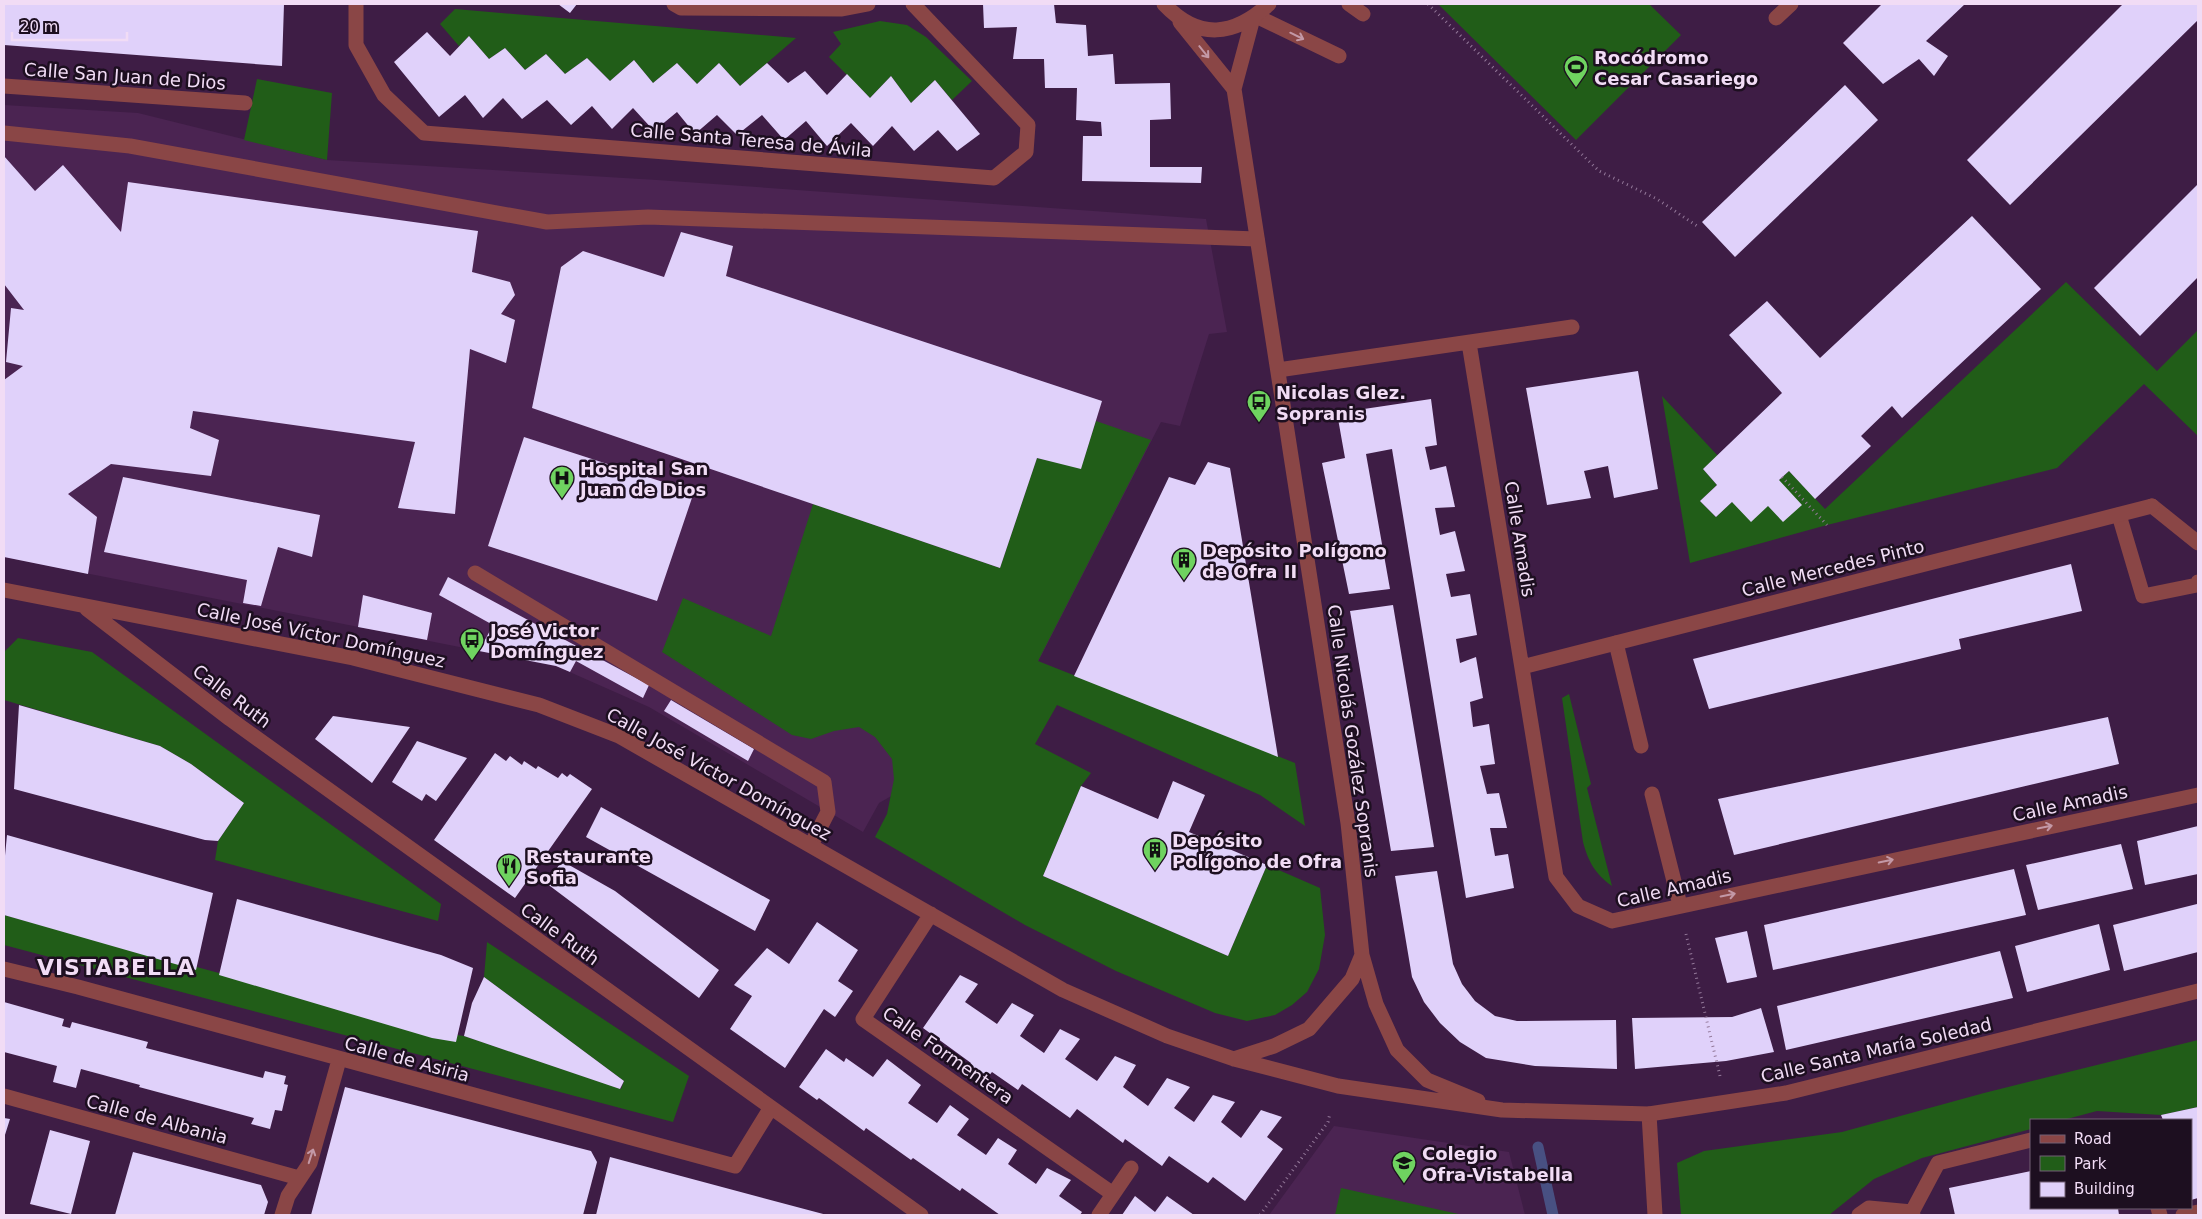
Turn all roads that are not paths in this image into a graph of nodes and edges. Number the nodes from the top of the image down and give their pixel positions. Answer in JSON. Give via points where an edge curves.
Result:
{"nodes":[{"id":1,"x":356,"y":4,"type":"edge"},
{"id":2,"x":674,"y":4,"type":"edge"},
{"id":3,"x":868,"y":4,"type":"edge"},
{"id":4,"x":913,"y":4,"type":"edge"},
{"id":5,"x":1269,"y":4,"type":"edge"},
{"id":6,"x":1349,"y":4,"type":"edge"},
{"id":7,"x":1791,"y":4,"type":"edge"},
{"id":8,"x":1169,"y":9,"type":"edge"},
{"id":9,"x":1363,"y":14,"type":"dead end"},
{"id":10,"x":1255,"y":17,"type":"junction"},
{"id":11,"x":1776,"y":18,"type":"dead end"},
{"id":12,"x":1339,"y":56,"type":"dead end"},
{"id":13,"x":4,"y":86,"type":"edge"},
{"id":14,"x":1234,"y":89,"type":"junction"},
{"id":15,"x":245,"y":102,"type":"dead end"},
{"id":16,"x":4,"y":133,"type":"edge"},
{"id":17,"x":1258,"y":239,"type":"junction"},
{"id":18,"x":1572,"y":327,"type":"dead end"},
{"id":19,"x":1469,"y":343,"type":"junction"},
{"id":20,"x":1278,"y":370,"type":"junction"},
{"id":21,"x":2119,"y":514,"type":"junction"},
{"id":22,"x":2198,"y":543,"type":"edge"},
{"id":23,"x":475,"y":573,"type":"dead end"},
{"id":24,"x":2198,"y":582,"type":"edge"},
{"id":25,"x":4,"y":590,"type":"edge"},
{"id":26,"x":84,"y":606,"type":"junction"},
{"id":27,"x":1616,"y":644,"type":"junction"},
{"id":28,"x":1522,"y":667,"type":"junction"},
{"id":29,"x":1641,"y":746,"type":"dead end"},
{"id":30,"x":1652,"y":794,"type":"dead end"},
{"id":31,"x":2198,"y":795,"type":"edge"},
{"id":32,"x":811,"y":845,"type":"junction"},
{"id":33,"x":1680,"y":906,"type":"junction"},
{"id":34,"x":931,"y":914,"type":"junction"},
{"id":35,"x":1362,"y":955,"type":"junction"},
{"id":36,"x":4,"y":969,"type":"edge"},
{"id":37,"x":2198,"y":991,"type":"edge"},
{"id":38,"x":1234,"y":1058,"type":"junction"},
{"id":39,"x":339,"y":1060,"type":"junction"},
{"id":40,"x":4,"y":1096,"type":"edge"},
{"id":41,"x":770,"y":1109,"type":"junction"},
{"id":42,"x":1502,"y":1110,"type":"junction"},
{"id":43,"x":1648,"y":1114,"type":"junction"},
{"id":44,"x":2030,"y":1140,"type":"edge"},
{"id":45,"x":1131,"y":1168,"type":"dead end"},
{"id":46,"x":300,"y":1178,"type":"junction"},
{"id":47,"x":1113,"y":1194,"type":"junction"},
{"id":48,"x":2198,"y":1212,"type":"edge"},
{"id":49,"x":1912,"y":1214,"type":"edge"},
{"id":50,"x":282,"y":1215,"type":"edge"},
{"id":51,"x":921,"y":1215,"type":"edge"},
{"id":52,"x":1099,"y":1215,"type":"edge"},
{"id":53,"x":1655,"y":1215,"type":"edge"},
{"id":54,"x":1859,"y":1215,"type":"edge"},
{"id":55,"x":2183,"y":1215,"type":"edge"}],
"edges":[{"from":1,"to":4,"type":"street","name":"Calle Santa Teresa de Ávila","via":[[356,45],[384,95],[424,133],[994,178],[1026,152],[1028,125]]},
{"from":2,"to":3,"type":"street","via":[[681,8],[842,9]]},
{"from":5,"to":10,"type":"street"},
{"from":6,"to":9,"type":"street"},
{"from":7,"to":11,"type":"street"},
{"from":8,"to":10,"type":"street","via":[[1194,27],[1212,29],[1232,29]]},
{"from":8,"to":14,"type":"street","name":"Calle Nicolás Gozález Sopranis","one_way":true},
{"from":10,"to":12,"type":"street","one_way":true},
{"from":10,"to":14,"type":"street","name":"Calle Nicolás Gozález Sopranis"},
{"from":13,"to":15,"type":"street","name":"Calle San Juan de Dios"},
{"from":14,"to":17,"type":"street","name":"Calle Nicolás Gozález Sopranis"},
{"from":16,"to":17,"type":"street","via":[[130,146],[547,222],[648,217]]},
{"from":17,"to":20,"type":"street","name":"Calle Nicolás Gozález Sopranis"},
{"from":18,"to":19,"type":"street"},
{"from":19,"to":20,"type":"street"},
{"from":19,"to":28,"type":"street","name":"Calle Amadis"},
{"from":20,"to":35,"type":"street","name":"Calle Nicolás Gozález Sopranis","via":[[1348,823]]},
{"from":21,"to":22,"type":"street","name":"Calle Mercedes Pinto","via":[[2152,506]]},
{"from":21,"to":24,"type":"street","via":[[2143,596],[2197,586]]},
{"from":21,"to":27,"type":"street","name":"Calle Mercedes Pinto"},
{"from":23,"to":32,"type":"street","via":[[824,782],[828,812]]},
{"from":25,"to":26,"type":"street","name":"Calle José Víctor Domínguez"},
{"from":26,"to":32,"type":"street","name":"Calle José Víctor Domínguez","via":[[353,658],[539,705],[619,736]]},
{"from":26,"to":41,"type":"street","name":"Calle Ruth","via":[[230,719]]},
{"from":27,"to":28,"type":"street","name":"Calle Mercedes Pinto"},
{"from":27,"to":29,"type":"street"},
{"from":28,"to":33,"type":"street","name":"Calle Amadis","via":[[1556,877],[1578,906],[1612,921]]},
{"from":30,"to":33,"type":"street"},
{"from":33,"to":31,"type":"street","name":"Calle Amadis","one_way":true},
{"from":32,"to":34,"type":"street","name":"Calle José Víctor Domínguez"},
{"from":34,"to":38,"type":"street","name":"Calle José Víctor Domínguez","via":[[1063,990],[1167,1036]]},
{"from":34,"to":47,"type":"street","name":"Calle Formentera","via":[[863,1019]]},
{"from":35,"to":38,"type":"street","name":"Calle Nicolás Gozález Sopranis","via":[[1352,980],[1308,1029],[1274,1046]]},
{"from":35,"to":42,"type":"street","name":"Calle Nicolás Gozález Sopranis","via":[[1376,1004],[1397,1050],[1427,1080]]},
{"from":36,"to":39,"type":"street","name":"Calle de Asiria"},
{"from":37,"to":43,"type":"street","name":"Calle Santa María Soledad","via":[[1786,1093]]},
{"from":38,"to":42,"type":"street","name":"Calle Santa María Soledad","via":[[1338,1086]]},
{"from":39,"to":41,"type":"street","name":"Calle de Asiria","via":[[735,1166]]},
{"from":46,"to":39,"type":"street","one_way":true,"via":[[310,1163]]},
{"from":40,"to":46,"type":"street","name":"Calle de Albania"},
{"from":41,"to":51,"type":"street","name":"Calle Ruth"},
{"from":42,"to":43,"type":"street","name":"Calle Santa María Soledad"},
{"from":43,"to":53,"type":"street"},
{"from":44,"to":49,"type":"street","via":[[1938,1163]]},
{"from":45,"to":47,"type":"street"},
{"from":46,"to":50,"type":"street","via":[[288,1196]]},
{"from":47,"to":52,"type":"street"},
{"from":48,"to":55,"type":"street"},
{"from":49,"to":54,"type":"street","via":[[1869,1208]]}]}
